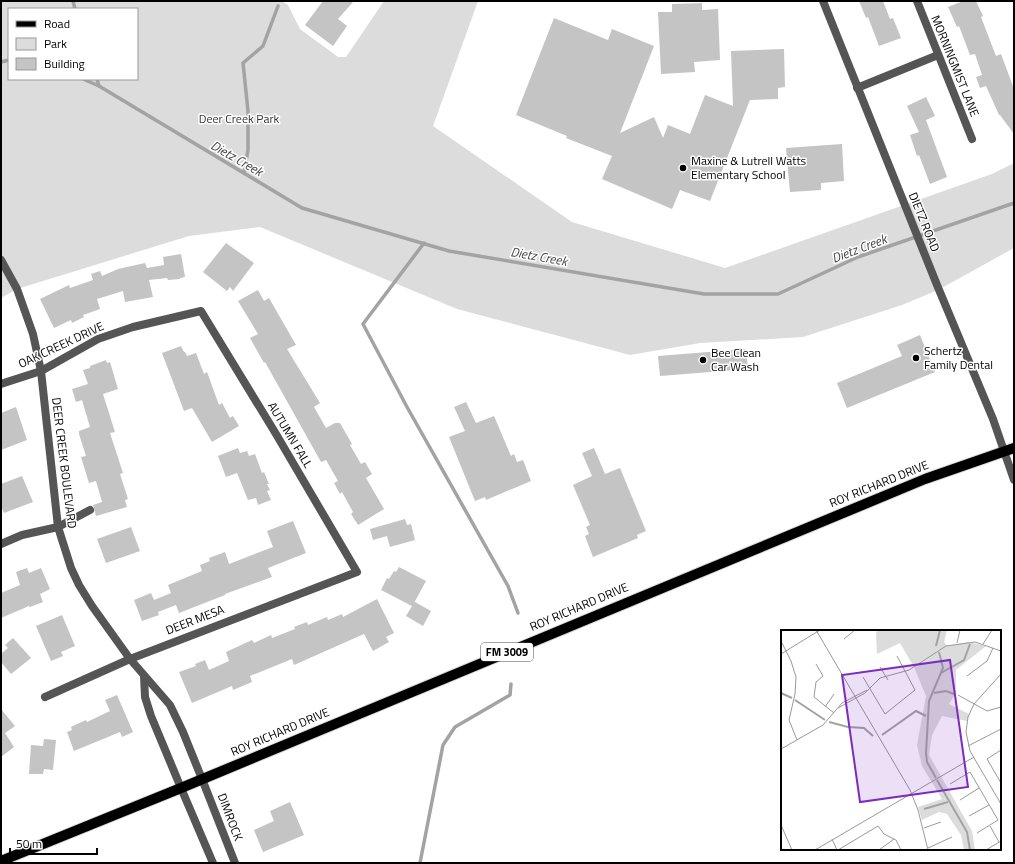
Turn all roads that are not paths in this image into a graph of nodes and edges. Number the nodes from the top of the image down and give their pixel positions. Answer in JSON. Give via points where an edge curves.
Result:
{"nodes":[{"id":1,"x":823,"y":1,"type":"edge"},
{"id":2,"x":917,"y":1,"type":"edge"},
{"id":3,"x":938,"y":55,"type":"junction"},
{"id":4,"x":857,"y":88,"type":"junction"},
{"id":5,"x":972,"y":139,"type":"dead end"},
{"id":6,"x":1,"y":260,"type":"edge"},
{"id":7,"x":201,"y":311,"type":"joint"},
{"id":8,"x":41,"y":371,"type":"junction"},
{"id":9,"x":1,"y":384,"type":"edge"},
{"id":10,"x":1014,"y":448,"type":"edge"},
{"id":11,"x":1003,"y":452,"type":"junction"},
{"id":12,"x":1014,"y":480,"type":"edge"},
{"id":13,"x":90,"y":510,"type":"dead end"},
{"id":14,"x":58,"y":527,"type":"junction"},
{"id":15,"x":1,"y":544,"type":"edge"},
{"id":16,"x":357,"y":572,"type":"joint"},
{"id":17,"x":130,"y":659,"type":"junction"},
{"id":18,"x":144,"y":676,"type":"junction"},
{"id":19,"x":45,"y":697,"type":"dead end"},
{"id":20,"x":202,"y":779,"type":"junction"},
{"id":21,"x":181,"y":788,"type":"junction"},
{"id":22,"x":1,"y":861,"type":"edge"},
{"id":23,"x":213,"y":863,"type":"edge"},
{"id":24,"x":235,"y":863,"type":"edge"}],
"edges":[{"from":1,"to":4,"type":"street","name":"DIETZ ROAD"},
{"from":2,"to":3,"type":"street","name":"MORNINGMIST LANE"},
{"from":3,"to":4,"type":"street"},
{"from":3,"to":5,"type":"street","name":"MORNINGMIST LANE"},
{"from":4,"to":11,"type":"street","name":"DIETZ ROAD","via":[[993,419]]},
{"from":6,"to":8,"type":"street","name":"DEER CREEK BOULEVARD","via":[[17,289],[33,334]]},
{"from":7,"to":8,"type":"street","name":"OAK CREEK DRIVE","via":[[98,339]]},
{"from":7,"to":16,"type":"street","name":"AUTUMN FALL"},
{"from":8,"to":9,"type":"street","name":"OAK CREEK DRIVE"},
{"from":8,"to":14,"type":"street","name":"DEER CREEK BOULEVARD"},
{"from":10,"to":11,"type":"main road","name":"ROY RICHARD DRIVE","number":"FM 3009"},
{"from":11,"to":12,"type":"street","name":"DIETZ ROAD"},
{"from":11,"to":20,"type":"main road","name":"ROY RICHARD DRIVE","number":"FM 3009","via":[[898,490]]},
{"from":13,"to":14,"type":"street"},
{"from":14,"to":15,"type":"street","via":[[22,535]]},
{"from":14,"to":17,"type":"street","name":"DEER CREEK BOULEVARD","via":[[79,585]]},
{"from":16,"to":17,"type":"street","name":"DEER MESA"},
{"from":17,"to":18,"type":"street","name":"DEER CREEK BOULEVARD"},
{"from":17,"to":19,"type":"street","name":"DEER MESA"},
{"from":18,"to":20,"type":"street","name":"DEER CREEK BOULEVARD","via":[[170,705]]},
{"from":18,"to":21,"type":"street","via":[[145,697],[151,716]]},
{"from":20,"to":21,"type":"main road","name":"ROY RICHARD DRIVE","number":"FM 3009"},
{"from":20,"to":24,"type":"street","name":"DIMROCK"},
{"from":21,"to":22,"type":"main road","name":"ROY RICHARD DRIVE","number":"FM 3009"},
{"from":21,"to":23,"type":"street"}]}
